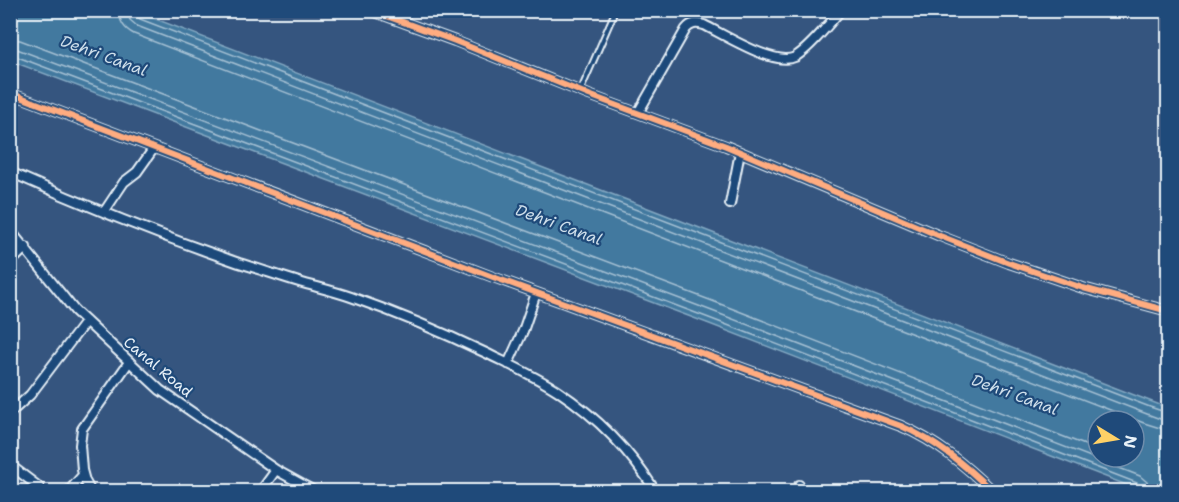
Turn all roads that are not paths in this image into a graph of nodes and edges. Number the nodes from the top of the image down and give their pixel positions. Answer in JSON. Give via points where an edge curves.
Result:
{"nodes":[{"id":1,"x":370,"y":10,"type":"edge"},
{"id":2,"x":841,"y":10,"type":"edge"},
{"id":3,"x":613,"y":16,"type":"dead end"},
{"id":4,"x":580,"y":92,"type":"junction"},
{"id":5,"x":10,"y":93,"type":"edge"},
{"id":6,"x":638,"y":113,"type":"junction"},
{"id":7,"x":154,"y":148,"type":"junction"},
{"id":8,"x":740,"y":152,"type":"junction"},
{"id":9,"x":10,"y":172,"type":"edge"},
{"id":10,"x":730,"y":204,"type":"dead end"},
{"id":11,"x":104,"y":212,"type":"junction"},
{"id":12,"x":10,"y":230,"type":"edge"},
{"id":13,"x":26,"y":248,"type":"junction"},
{"id":14,"x":10,"y":263,"type":"edge"},
{"id":15,"x":536,"y":293,"type":"junction"},
{"id":16,"x":1168,"y":311,"type":"edge"},
{"id":17,"x":86,"y":321,"type":"junction"},
{"id":18,"x":129,"y":362,"type":"junction"},
{"id":19,"x":508,"y":364,"type":"junction"},
{"id":20,"x":10,"y":413,"type":"edge"},
{"id":21,"x":10,"y":465,"type":"edge"},
{"id":22,"x":276,"y":470,"type":"junction"},
{"id":23,"x":83,"y":475,"type":"junction"},
{"id":24,"x":39,"y":487,"type":"dead end"},
{"id":25,"x":68,"y":492,"type":"edge"},
{"id":26,"x":90,"y":492,"type":"edge"},
{"id":27,"x":260,"y":492,"type":"edge"},
{"id":28,"x":316,"y":492,"type":"edge"},
{"id":29,"x":656,"y":492,"type":"edge"},
{"id":30,"x":993,"y":492,"type":"edge"}],
"edges":[{"from":1,"to":4,"type":"street"},
{"from":2,"to":6,"type":"street","via":[[805,49],[787,60],[767,56],[704,25],[689,25]]},
{"from":3,"to":4,"type":"lane"},
{"from":4,"to":6,"type":"street"},
{"from":5,"to":7,"type":"street"},
{"from":6,"to":8,"type":"street"},
{"from":7,"to":11,"type":"street"},
{"from":7,"to":15,"type":"street"},
{"from":8,"to":10,"type":"street"},
{"from":8,"to":16,"type":"street","via":[[1009,263]]},
{"from":9,"to":11,"type":"street"},
{"from":11,"to":19,"type":"street","via":[[227,259],[349,296]]},
{"from":12,"to":13,"type":"street","name":"Canal Road"},
{"from":13,"to":14,"type":"street"},
{"from":13,"to":17,"type":"street","name":"Canal Road"},
{"from":15,"to":19,"type":"street"},
{"from":15,"to":30,"type":"street","via":[[919,434],[951,455]]},
{"from":17,"to":18,"type":"street","name":"Canal Road"},
{"from":17,"to":20,"type":"street","via":[[30,395]]},
{"from":18,"to":22,"type":"street","name":"Canal Road","via":[[160,390]]},
{"from":18,"to":23,"type":"street","via":[[82,429]]},
{"from":19,"to":29,"type":"street","via":[[558,392],[595,419]]},
{"from":21,"to":24,"type":"street"},
{"from":22,"to":27,"type":"street"},
{"from":22,"to":28,"type":"street","name":"Canal Road"},
{"from":23,"to":25,"type":"street"},
{"from":23,"to":26,"type":"street"}]}
